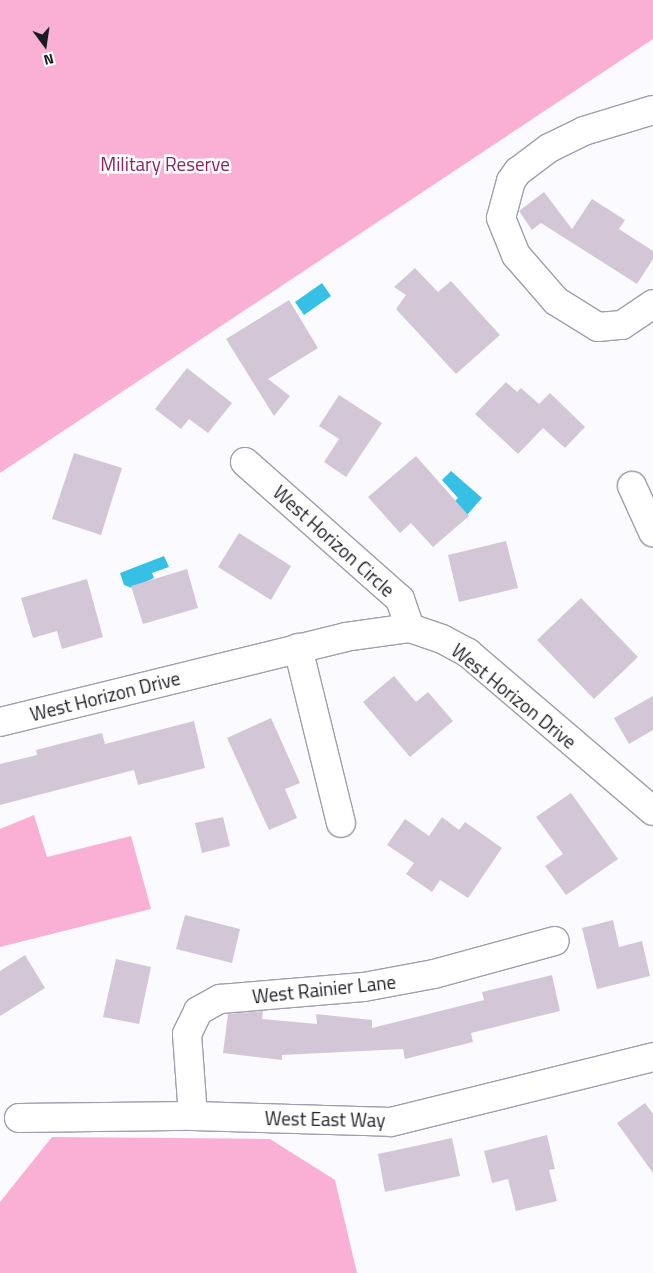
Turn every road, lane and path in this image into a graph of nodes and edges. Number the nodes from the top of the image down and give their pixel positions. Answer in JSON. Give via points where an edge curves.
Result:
{"nodes":[{"id":1,"x":653,"y":110,"type":"edge"},
{"id":2,"x":653,"y":304,"type":"edge"},
{"id":3,"x":245,"y":462,"type":"dead end"},
{"id":4,"x":632,"y":486,"type":"dead end"},
{"id":5,"x":653,"y":532,"type":"edge"},
{"id":6,"x":410,"y":628,"type":"junction"},
{"id":7,"x":298,"y":648,"type":"junction"},
{"id":8,"x":0,"y":722,"type":"edge"},
{"id":9,"x":653,"y":811,"type":"edge"},
{"id":10,"x":341,"y":823,"type":"dead end"},
{"id":11,"x":555,"y":941,"type":"dead end"},
{"id":12,"x":653,"y":1056,"type":"edge"},
{"id":13,"x":193,"y":1116,"type":"junction"},
{"id":14,"x":19,"y":1118,"type":"dead end"}],
"edges":[{"from":1,"to":2,"type":"street","via":[[584,131],[549,148],[518,171],[511,181],[501,218],[516,255],[550,294],[598,327],[622,325]]},
{"from":3,"to":6,"type":"street","name":"West Horizon Circle","via":[[400,599]]},
{"from":4,"to":5,"type":"street"},
{"from":6,"to":7,"type":"street","name":"West Horizon Drive","via":[[345,636]]},
{"from":6,"to":9,"type":"street","name":"West Horizon Drive","via":[[442,639],[468,653]]},
{"from":7,"to":8,"type":"street","name":"West Horizon Drive"},
{"from":7,"to":10,"type":"street"},
{"from":11,"to":13,"type":"street","name":"West Rainier Lane","via":[[434,974],[364,987],[220,999],[198,1011],[187,1034]]},
{"from":12,"to":13,"type":"street","name":"West East Way","via":[[391,1122]]},
{"from":13,"to":14,"type":"street","name":"West East Way"}]}
